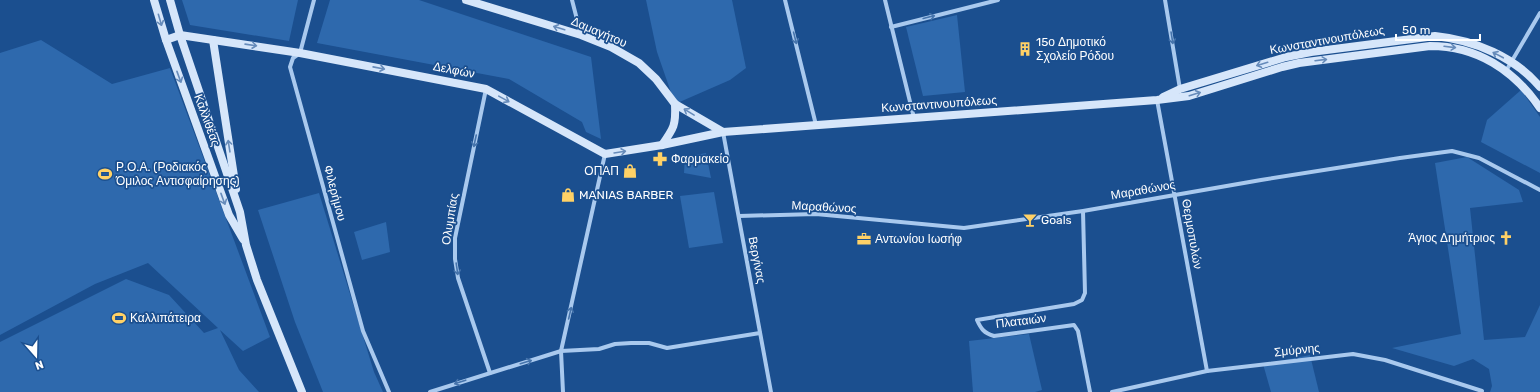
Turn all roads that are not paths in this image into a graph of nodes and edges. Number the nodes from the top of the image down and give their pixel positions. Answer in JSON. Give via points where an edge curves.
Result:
{"nodes":[{"id":1,"x":154,"y":0,"type":"edge"},
{"id":2,"x":170,"y":0,"type":"edge"},
{"id":3,"x":314,"y":0,"type":"edge"},
{"id":4,"x":466,"y":0,"type":"edge"},
{"id":5,"x":572,"y":0,"type":"edge"},
{"id":6,"x":785,"y":0,"type":"edge"},
{"id":7,"x":885,"y":0,"type":"edge"},
{"id":8,"x":998,"y":0,"type":"edge"},
{"id":9,"x":1165,"y":0,"type":"edge"},
{"id":10,"x":1540,"y":13,"type":"edge"},
{"id":11,"x":892,"y":27,"type":"junction"},
{"id":12,"x":180,"y":35,"type":"junction"},
{"id":13,"x":581,"y":35,"type":"junction"},
{"id":14,"x":166,"y":40,"type":"junction"},
{"id":15,"x":212,"y":40,"type":"junction"},
{"id":16,"x":300,"y":53,"type":"junction"},
{"id":17,"x":1512,"y":63,"type":"junction"},
{"id":18,"x":1506,"y":72,"type":"junction"},
{"id":19,"x":1540,"y":87,"type":"edge"},
{"id":20,"x":486,"y":89,"type":"junction"},
{"id":21,"x":1180,"y":89,"type":"junction"},
{"id":22,"x":1157,"y":100,"type":"junction"},
{"id":23,"x":675,"y":104,"type":"junction"},
{"id":24,"x":1540,"y":108,"type":"edge"},
{"id":25,"x":914,"y":118,"type":"junction"},
{"id":26,"x":816,"y":125,"type":"junction"},
{"id":27,"x":723,"y":132,"type":"junction"},
{"id":28,"x":662,"y":145,"type":"junction"},
{"id":29,"x":605,"y":154,"type":"junction"},
{"id":30,"x":1540,"y":190,"type":"edge"},
{"id":31,"x":1174,"y":195,"type":"junction"},
{"id":32,"x":1083,"y":211,"type":"junction"},
{"id":33,"x":240,"y":212,"type":"junction"},
{"id":34,"x":738,"y":216,"type":"junction"},
{"id":35,"x":246,"y":244,"type":"junction"},
{"id":36,"x":760,"y":333,"type":"junction"},
{"id":37,"x":562,"y":351,"type":"junction"},
{"id":38,"x":1207,"y":371,"type":"junction"},
{"id":39,"x":490,"y":373,"type":"junction"},
{"id":40,"x":1482,"y":391,"type":"edge"},
{"id":41,"x":302,"y":392,"type":"edge"},
{"id":42,"x":389,"y":392,"type":"edge"},
{"id":43,"x":430,"y":392,"type":"edge"},
{"id":44,"x":563,"y":392,"type":"edge"},
{"id":45,"x":771,"y":392,"type":"edge"},
{"id":46,"x":1090,"y":392,"type":"edge"},
{"id":47,"x":1112,"y":392,"type":"edge"}],
"edges":[{"from":1,"to":14,"type":"main road","name":"Καλλιθέας","one_way":true},
{"from":2,"to":12,"type":"main road","name":"Καλλιθέας"},
{"from":3,"to":16,"type":"street","name":"Φιλερήμου"},
{"from":13,"to":4,"type":"main road","name":"Δαμαγήτου","one_way":true},
{"from":5,"to":13,"type":"street"},
{"from":6,"to":26,"type":"street","one_way":true},
{"from":7,"to":11,"type":"street"},
{"from":11,"to":8,"type":"street","one_way":true},
{"from":9,"to":21,"type":"street","one_way":true},
{"from":10,"to":17,"type":"street"},
{"from":11,"to":25,"type":"street"},
{"from":12,"to":14,"type":"main road","name":"Δελφών"},
{"from":12,"to":15,"type":"main road","name":"Δελφών"},
{"from":12,"to":33,"type":"main road","name":"Καλλιθέας"},
{"from":13,"to":23,"type":"main road","name":"Δαμαγήτου","via":[[611,47],[638,63],[656,79]]},
{"from":14,"to":35,"type":"main road","name":"Καλλιθέας","one_way":true,"via":[[229,214]]},
{"from":15,"to":16,"type":"main road","name":"Δελφών","one_way":true},
{"from":33,"to":15,"type":"main road","one_way":true},
{"from":16,"to":20,"type":"main road","name":"Δελφών","one_way":true},
{"from":16,"to":42,"type":"street","name":"Φιλερήμου","via":[[293,58],[290,67],[363,331]]},
{"from":17,"to":18,"type":"street"},
{"from":17,"to":19,"type":"main road","name":"Κωνσταντινουπόλεως"},
{"from":17,"to":21,"type":"main road","name":"Κωνσταντινουπόλεως","one_way":true,"via":[[1474,44],[1436,36],[1286,57]]},
{"from":22,"to":18,"type":"main road","name":"Κωνσταντινουπόλεως","one_way":true,"via":[[1188,96],[1299,63],[1430,46],[1462,49],[1489,60]]},
{"from":18,"to":24,"type":"main road","name":"Κωνσταντινουπόλεως","via":[[1527,91]]},
{"from":20,"to":29,"type":"main road","name":"Δελφών","one_way":true},
{"from":20,"to":39,"type":"street","name":"Ολυμπίας","one_way":true,"via":[[455,238],[455,259],[458,278]]},
{"from":21,"to":22,"type":"main road","name":"Κωνσταντινουπόλεως"},
{"from":22,"to":25,"type":"main road","name":"Κωνσταντινουπόλεως"},
{"from":22,"to":31,"type":"street","name":"Θερμοπυλών"},
{"from":27,"to":23,"type":"main road","name":"Δαμαγήτου","one_way":true},
{"from":23,"to":28,"type":"main road","via":[[676,121]]},
{"from":25,"to":26,"type":"main road","name":"Κωνσταντινουπόλεως"},
{"from":26,"to":27,"type":"main road","name":"Κωνσταντινουπόλεως"},
{"from":27,"to":28,"type":"main road"},
{"from":27,"to":34,"type":"street","name":"Βεργίνας"},
{"from":29,"to":28,"type":"main road","one_way":true},
{"from":37,"to":29,"type":"street","one_way":true},
{"from":30,"to":31,"type":"street","name":"Μαραθώνος","via":[[1479,158],[1452,151]]},
{"from":31,"to":32,"type":"street","name":"Μαραθώνος"},
{"from":31,"to":38,"type":"street","name":"Θερμοπυλών"},
{"from":32,"to":34,"type":"street","name":"Μαραθώνος","via":[[964,228],[816,214]]},
{"from":32,"to":46,"type":"street","name":"Πλαταιών","via":[[1085,293],[1082,300],[1074,304],[977,320],[981,329],[994,336],[1074,325],[1078,331]]},
{"from":33,"to":35,"type":"main road","name":"Καλλιθέας"},
{"from":34,"to":36,"type":"street","name":"Βεργίνας"},
{"from":35,"to":41,"type":"main road","name":"Καλλιθέας","via":[[260,288]]},
{"from":36,"to":37,"type":"street","via":[[667,348],[649,343],[631,343],[599,349]]},
{"from":36,"to":45,"type":"street","name":"Βεργίνας"},
{"from":39,"to":37,"type":"street","one_way":true},
{"from":37,"to":44,"type":"street"},
{"from":38,"to":40,"type":"street","name":"Σμύρνης","via":[[1352,354],[1385,360]]},
{"from":38,"to":47,"type":"street","name":"Σμύρνης"},
{"from":39,"to":43,"type":"street","one_way":true}]}
